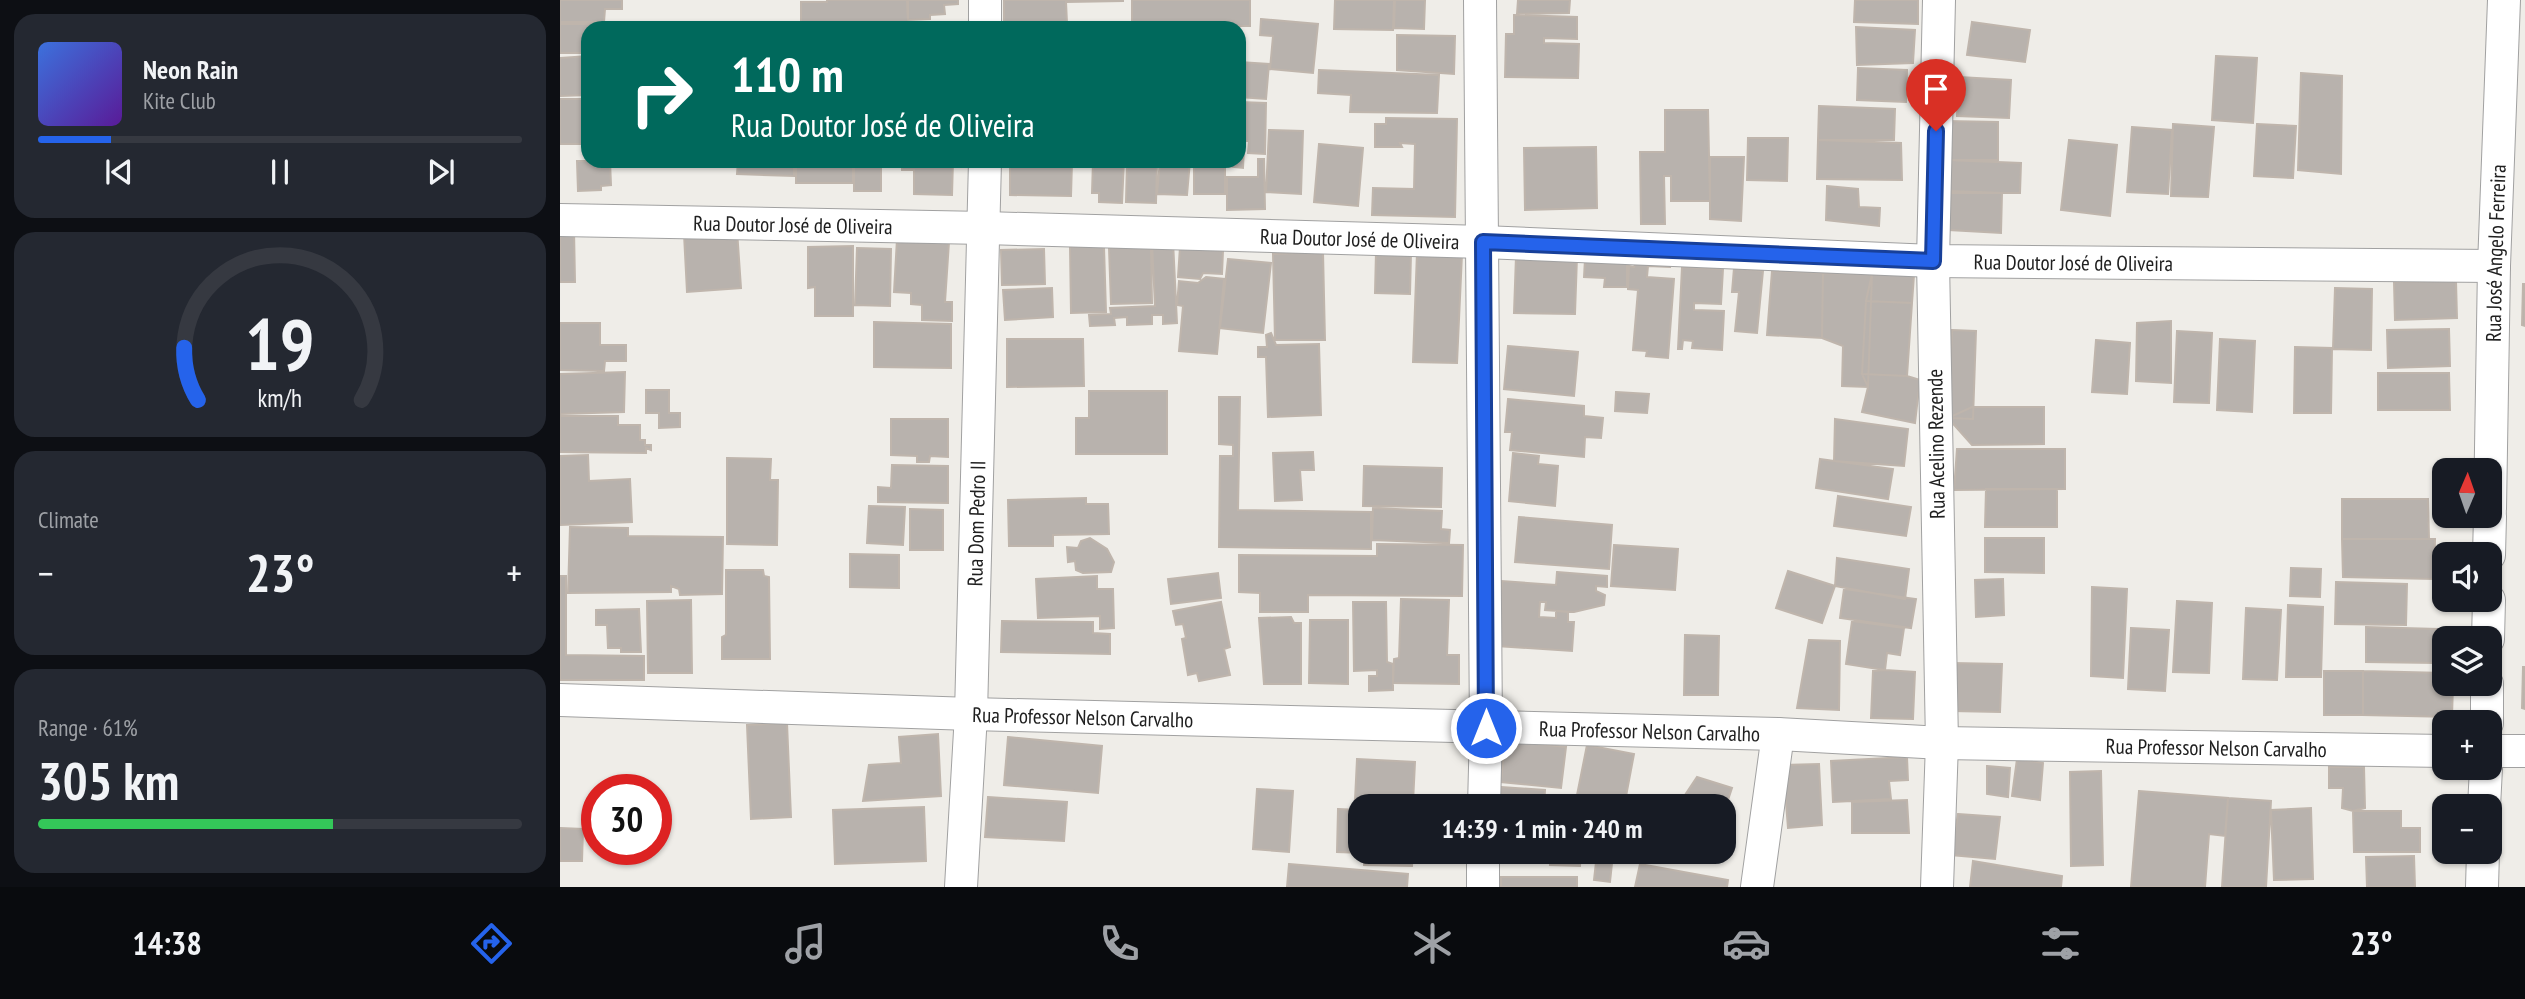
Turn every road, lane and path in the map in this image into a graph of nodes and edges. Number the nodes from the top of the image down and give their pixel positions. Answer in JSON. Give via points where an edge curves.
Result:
{"nodes":[{"id":1,"x":985,"y":0,"type":"edge"},
{"id":2,"x":1480,"y":0,"type":"edge"},
{"id":3,"x":1939,"y":0,"type":"edge"},
{"id":4,"x":2504,"y":0,"type":"edge"},
{"id":5,"x":985,"y":21,"type":"edge"},
{"id":6,"x":985,"y":168,"type":"edge"},
{"id":7,"x":560,"y":220,"type":"edge"},
{"id":8,"x":985,"y":228,"type":"junction"},
{"id":9,"x":1483,"y":242,"type":"junction"},
{"id":10,"x":1933,"y":261,"type":"junction"},
{"id":11,"x":2494,"y":266,"type":"junction"},
{"id":12,"x":2491,"y":458,"type":"edge"},
{"id":13,"x":560,"y":700,"type":"edge"},
{"id":14,"x":971,"y":714,"type":"junction"},
{"id":15,"x":1486,"y":728,"type":"junction"},
{"id":16,"x":1778,"y":734,"type":"junction"},
{"id":17,"x":1941,"y":743,"type":"junction"},
{"id":18,"x":2432,"y":751,"type":"edge"},
{"id":19,"x":2502,"y":751,"type":"edge"},
{"id":20,"x":2525,"y":751,"type":"edge"},
{"id":21,"x":1484,"y":794,"type":"edge"},
{"id":22,"x":1483,"y":864,"type":"edge"},
{"id":23,"x":2483,"y":864,"type":"edge"},
{"id":24,"x":961,"y":887,"type":"edge"},
{"id":25,"x":1483,"y":887,"type":"edge"},
{"id":26,"x":1757,"y":887,"type":"edge"},
{"id":27,"x":1937,"y":887,"type":"edge"},
{"id":28,"x":2482,"y":887,"type":"edge"}],
"edges":[{"from":1,"to":5,"type":"street"},
{"from":2,"to":9,"type":"street"},
{"from":3,"to":10,"type":"street","name":"Rua Acelino Rezende"},
{"from":4,"to":11,"type":"street","name":"Rua José Angelo Ferreira"},
{"from":6,"to":8,"type":"street","name":"Rua Dom Pedro II"},
{"from":7,"to":8,"type":"street","name":"Rua Doutor José de Oliveira"},
{"from":8,"to":9,"type":"street","name":"Rua Doutor José de Oliveira"},
{"from":8,"to":14,"type":"street","name":"Rua Dom Pedro II"},
{"from":9,"to":10,"type":"street","name":"Rua Doutor José de Oliveira"},
{"from":9,"to":15,"type":"street"},
{"from":10,"to":11,"type":"street","name":"Rua Doutor José de Oliveira"},
{"from":10,"to":17,"type":"street","name":"Rua Acelino Rezende"},
{"from":11,"to":12,"type":"street","name":"Rua José Angelo Ferreira"},
{"from":13,"to":14,"type":"street","name":"Rua Professor Nelson Carvalho"},
{"from":14,"to":15,"type":"street","name":"Rua Professor Nelson Carvalho"},
{"from":14,"to":24,"type":"street","name":"Rua Dom Pedro II"},
{"from":15,"to":16,"type":"street","name":"Rua Professor Nelson Carvalho"},
{"from":15,"to":21,"type":"street"},
{"from":16,"to":17,"type":"street","name":"Rua Professor Nelson Carvalho"},
{"from":16,"to":26,"type":"street"},
{"from":17,"to":18,"type":"street","name":"Rua Professor Nelson Carvalho"},
{"from":17,"to":27,"type":"street","name":"Rua Acelino Rezende"},
{"from":19,"to":20,"type":"street"},
{"from":22,"to":25,"type":"street"},
{"from":23,"to":28,"type":"street"}]}
